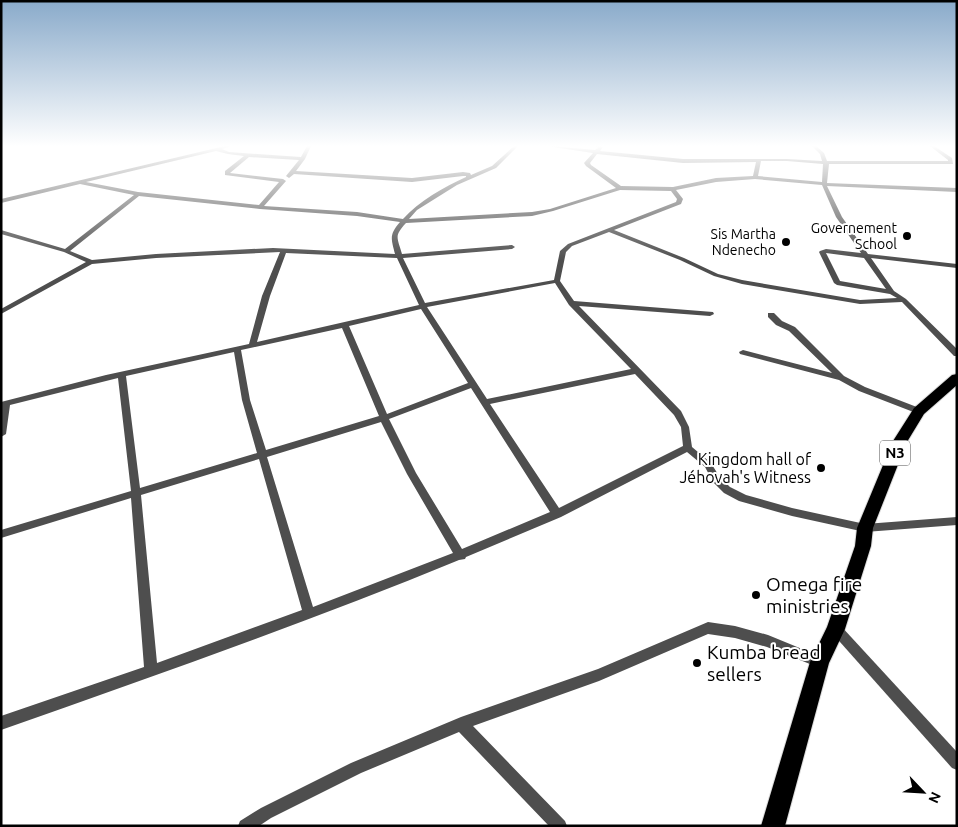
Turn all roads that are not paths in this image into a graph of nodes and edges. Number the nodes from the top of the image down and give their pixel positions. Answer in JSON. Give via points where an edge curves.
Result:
{"nodes":[{"id":1,"x":824,"y":184,"type":"edge"},
{"id":2,"x":67,"y":185,"type":"edge"},
{"id":3,"x":91,"y":185,"type":"edge"},
{"id":4,"x":280,"y":185,"type":"edge"},
{"id":5,"x":454,"y":185,"type":"edge"},
{"id":6,"x":615,"y":185,"type":"edge"},
{"id":7,"x":694,"y":185,"type":"edge"},
{"id":8,"x":837,"y":185,"type":"edge"},
{"id":9,"x":620,"y":188,"type":"junction"},
{"id":10,"x":673,"y":189,"type":"junction"},
{"id":11,"x":957,"y":190,"type":"edge"},
{"id":12,"x":138,"y":194,"type":"junction"},
{"id":13,"x":1,"y":201,"type":"edge"},
{"id":14,"x":260,"y":207,"type":"junction"},
{"id":15,"x":404,"y":221,"type":"junction"},
{"id":16,"x":609,"y":230,"type":"junction"},
{"id":17,"x":1,"y":232,"type":"edge"},
{"id":18,"x":512,"y":247,"type":"dead end"},
{"id":19,"x":284,"y":250,"type":"junction"},
{"id":20,"x":66,"y":251,"type":"junction"},
{"id":21,"x":399,"y":256,"type":"junction"},
{"id":22,"x":866,"y":256,"type":"junction"},
{"id":23,"x":91,"y":262,"type":"junction"},
{"id":24,"x":957,"y":266,"type":"edge"},
{"id":25,"x":557,"y":281,"type":"junction"},
{"id":26,"x":892,"y":292,"type":"junction"},
{"id":27,"x":904,"y":300,"type":"junction"},
{"id":28,"x":572,"y":303,"type":"junction"},
{"id":29,"x":423,"y":306,"type":"junction"},
{"id":30,"x":1,"y":312,"type":"edge"},
{"id":31,"x":710,"y":314,"type":"dead end"},
{"id":32,"x":771,"y":315,"type":"dead end"},
{"id":33,"x":345,"y":326,"type":"junction"},
{"id":34,"x":252,"y":345,"type":"junction"},
{"id":35,"x":237,"y":349,"type":"junction"},
{"id":36,"x":743,"y":352,"type":"dead end"},
{"id":37,"x":957,"y":354,"type":"edge"},
{"id":38,"x":636,"y":371,"type":"junction"},
{"id":39,"x":122,"y":375,"type":"junction"},
{"id":40,"x":842,"y":378,"type":"junction"},
{"id":41,"x":957,"y":378,"type":"edge"},
{"id":42,"x":473,"y":384,"type":"junction"},
{"id":43,"x":485,"y":402,"type":"junction"},
{"id":44,"x":3,"y":404,"type":"edge"},
{"id":45,"x":919,"y":411,"type":"junction"},
{"id":46,"x":384,"y":418,"type":"junction"},
{"id":47,"x":1,"y":434,"type":"edge"},
{"id":48,"x":688,"y":448,"type":"junction"},
{"id":49,"x":262,"y":456,"type":"junction"},
{"id":50,"x":136,"y":493,"type":"junction"},
{"id":51,"x":557,"y":514,"type":"junction"},
{"id":52,"x":957,"y":521,"type":"edge"},
{"id":53,"x":865,"y":528,"type":"junction"},
{"id":54,"x":1,"y":534,"type":"edge"},
{"id":55,"x":460,"y":556,"type":"junction"},
{"id":56,"x":310,"y":613,"type":"junction"},
{"id":57,"x":836,"y":629,"type":"junction"},
{"id":58,"x":820,"y":662,"type":"junction"},
{"id":59,"x":151,"y":671,"type":"junction"},
{"id":60,"x":1,"y":723,"type":"edge"},
{"id":61,"x":461,"y":724,"type":"junction"},
{"id":62,"x":957,"y":763,"type":"edge"},
{"id":63,"x":245,"y":826,"type":"edge"},
{"id":64,"x":560,"y":826,"type":"edge"},
{"id":65,"x":773,"y":826,"type":"edge"}],
"edges":[{"from":1,"to":22,"type":"street","via":[[839,217]]},
{"from":2,"to":13,"type":"street"},
{"from":3,"to":12,"type":"street"},
{"from":4,"to":14,"type":"street"},
{"from":5,"to":15,"type":"street","via":[[424,203]]},
{"from":6,"to":9,"type":"street"},
{"from":7,"to":10,"type":"street"},
{"from":8,"to":11,"type":"street"},
{"from":9,"to":10,"type":"street"},
{"from":9,"to":15,"type":"street","via":[[532,214]]},
{"from":10,"to":16,"type":"street","via":[[679,203]]},
{"from":12,"to":14,"type":"street"},
{"from":12,"to":20,"type":"street"},
{"from":14,"to":15,"type":"street","via":[[349,213]]},
{"from":15,"to":21,"type":"street","via":[[394,235]]},
{"from":16,"to":25,"type":"street","via":[[562,251]]},
{"from":16,"to":27,"type":"street","via":[[716,275],[742,282],[860,302]]},
{"from":17,"to":20,"type":"street"},
{"from":18,"to":21,"type":"street"},
{"from":19,"to":21,"type":"street"},
{"from":19,"to":23,"type":"street"},
{"from":19,"to":34,"type":"street"},
{"from":20,"to":23,"type":"street"},
{"from":21,"to":29,"type":"street"},
{"from":22,"to":24,"type":"street"},
{"from":22,"to":26,"type":"street"},
{"from":22,"to":26,"type":"street","via":[[822,252],[837,283]]},
{"from":23,"to":30,"type":"street"},
{"from":25,"to":28,"type":"street"},
{"from":25,"to":29,"type":"street"},
{"from":26,"to":27,"type":"street"},
{"from":27,"to":37,"type":"street"},
{"from":28,"to":31,"type":"street"},
{"from":28,"to":38,"type":"street"},
{"from":29,"to":33,"type":"street"},
{"from":29,"to":42,"type":"street"},
{"from":32,"to":40,"type":"street","via":[[802,338]]},
{"from":33,"to":34,"type":"street"},
{"from":33,"to":46,"type":"street"},
{"from":34,"to":35,"type":"street"},
{"from":35,"to":39,"type":"street"},
{"from":35,"to":49,"type":"street","via":[[246,400]]},
{"from":36,"to":40,"type":"street"},
{"from":38,"to":43,"type":"street"},
{"from":38,"to":48,"type":"street","via":[[678,413],[685,427]]},
{"from":39,"to":44,"type":"street"},
{"from":39,"to":50,"type":"street"},
{"from":40,"to":45,"type":"street"},
{"from":41,"to":45,"type":"highway","number":"N3"},
{"from":42,"to":43,"type":"street"},
{"from":42,"to":46,"type":"street"},
{"from":43,"to":51,"type":"street"},
{"from":44,"to":47,"type":"street"},
{"from":45,"to":53,"type":"highway","number":"N3","via":[[900,441]]},
{"from":46,"to":49,"type":"street"},
{"from":46,"to":55,"type":"street"},
{"from":48,"to":51,"type":"street"},
{"from":48,"to":53,"type":"street","via":[[708,465],[727,490],[742,498]]},
{"from":49,"to":50,"type":"street"},
{"from":49,"to":56,"type":"street"},
{"from":50,"to":54,"type":"street"},
{"from":50,"to":59,"type":"street"},
{"from":51,"to":55,"type":"street"},
{"from":52,"to":53,"type":"street"},
{"from":53,"to":57,"type":"highway","number":"N3","via":[[863,546]]},
{"from":55,"to":56,"type":"street"},
{"from":56,"to":59,"type":"street"},
{"from":57,"to":58,"type":"highway","number":"N3"},
{"from":57,"to":62,"type":"street"},
{"from":58,"to":61,"type":"street","via":[[768,641],[708,628],[599,675]]},
{"from":58,"to":65,"type":"highway","number":"N3"},
{"from":59,"to":60,"type":"street"},
{"from":61,"to":63,"type":"street","via":[[356,768],[266,812]]},
{"from":61,"to":64,"type":"street"}]}
